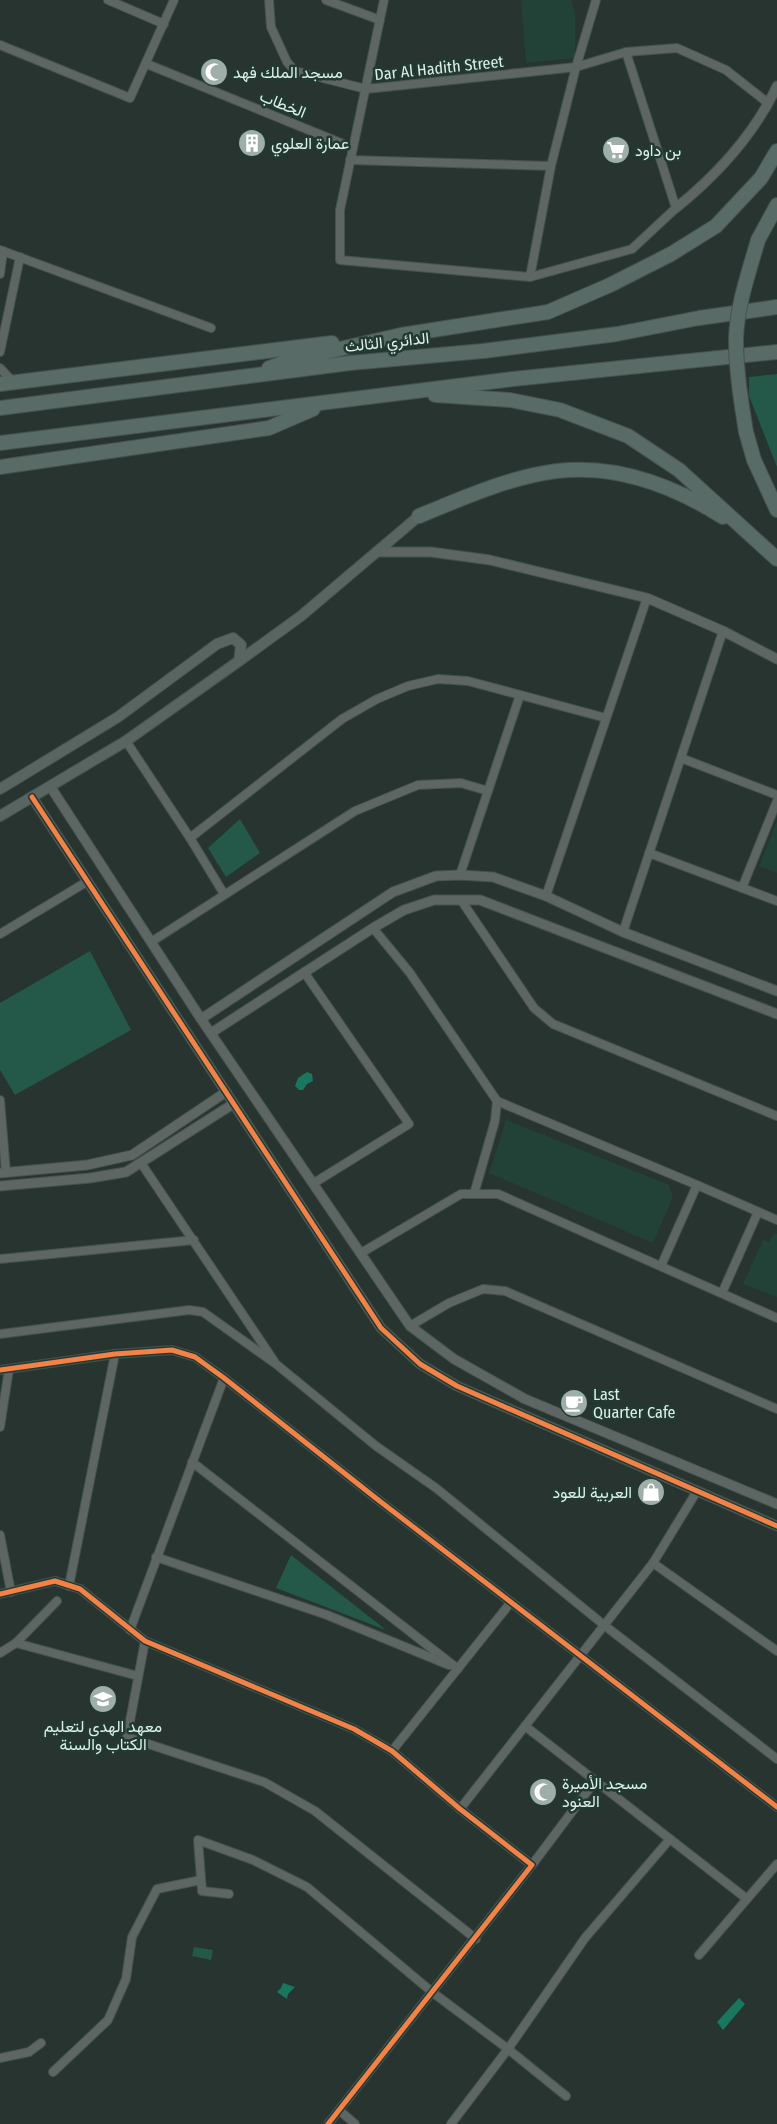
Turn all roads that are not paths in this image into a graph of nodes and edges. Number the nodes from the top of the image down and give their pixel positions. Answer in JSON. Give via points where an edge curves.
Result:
{"nodes":[{"id":1,"x":108,"y":0,"type":"edge"},
{"id":2,"x":174,"y":0,"type":"edge"},
{"id":3,"x":270,"y":0,"type":"edge"},
{"id":4,"x":326,"y":0,"type":"edge"},
{"id":5,"x":384,"y":0,"type":"edge"},
{"id":6,"x":596,"y":0,"type":"edge"},
{"id":7,"x":380,"y":20,"type":"junction"},
{"id":8,"x":164,"y":24,"type":"junction"},
{"id":9,"x":0,"y":45,"type":"edge"},
{"id":10,"x":626,"y":52,"type":"junction"},
{"id":11,"x":147,"y":64,"type":"junction"},
{"id":12,"x":576,"y":68,"type":"junction"},
{"id":13,"x":777,"y":86,"type":"edge"},
{"id":14,"x":366,"y":89,"type":"junction"},
{"id":15,"x":768,"y":103,"type":"junction"},
{"id":16,"x":353,"y":148,"type":"junction"},
{"id":17,"x":775,"y":156,"type":"edge"},
{"id":18,"x":350,"y":160,"type":"junction"},
{"id":19,"x":551,"y":166,"type":"junction"},
{"id":20,"x":777,"y":205,"type":"edge"},
{"id":21,"x":676,"y":208,"type":"junction"},
{"id":22,"x":2,"y":250,"type":"edge"},
{"id":23,"x":20,"y":257,"type":"junction"},
{"id":24,"x":0,"y":274,"type":"edge"},
{"id":25,"x":530,"y":277,"type":"junction"},
{"id":26,"x":777,"y":307,"type":"edge"},
{"id":27,"x":211,"y":328,"type":"dead end"},
{"id":28,"x":390,"y":338,"type":"junction"},
{"id":29,"x":0,"y":352,"type":"edge"},
{"id":30,"x":777,"y":352,"type":"edge"},
{"id":31,"x":0,"y":368,"type":"edge"},
{"id":32,"x":247,"y":377,"type":"junction"},
{"id":33,"x":6,"y":383,"type":"edge"},
{"id":34,"x":404,"y":393,"type":"junction"},
{"id":35,"x":330,"y":402,"type":"junction"},
{"id":36,"x":0,"y":408,"type":"edge"},
{"id":37,"x":0,"y":444,"type":"edge"},
{"id":38,"x":0,"y":467,"type":"edge"},
{"id":39,"x":777,"y":510,"type":"edge"},
{"id":40,"x":419,"y":516,"type":"joint"},
{"id":41,"x":758,"y":540,"type":"junction"},
{"id":42,"x":376,"y":552,"type":"junction"},
{"id":43,"x":777,"y":559,"type":"edge"},
{"id":44,"x":648,"y":598,"type":"junction"},
{"id":45,"x":723,"y":631,"type":"junction"},
{"id":46,"x":777,"y":658,"type":"edge"},
{"id":47,"x":239,"y":661,"type":"junction"},
{"id":48,"x":520,"y":695,"type":"junction"},
{"id":49,"x":606,"y":718,"type":"junction"},
{"id":50,"x":126,"y":742,"type":"junction"},
{"id":51,"x":681,"y":758,"type":"junction"},
{"id":52,"x":50,"y":786,"type":"junction"},
{"id":53,"x":0,"y":789,"type":"edge"},
{"id":54,"x":488,"y":791,"type":"junction"},
{"id":55,"x":777,"y":795,"type":"edge"},
{"id":56,"x":32,"y":797,"type":"junction"},
{"id":57,"x":777,"y":801,"type":"edge"},
{"id":58,"x":0,"y":816,"type":"edge"},
{"id":59,"x":190,"y":838,"type":"junction"},
{"id":60,"x":649,"y":854,"type":"junction"},
{"id":61,"x":460,"y":875,"type":"junction"},
{"id":62,"x":88,"y":881,"type":"junction"},
{"id":63,"x":742,"y":888,"type":"junction"},
{"id":64,"x":224,"y":894,"type":"junction"},
{"id":65,"x":546,"y":896,"type":"junction"},
{"id":66,"x":461,"y":900,"type":"junction"},
{"id":67,"x":777,"y":900,"type":"edge"},
{"id":68,"x":373,"y":928,"type":"junction"},
{"id":69,"x":623,"y":932,"type":"junction"},
{"id":70,"x":0,"y":934,"type":"edge"},
{"id":71,"x":152,"y":942,"type":"junction"},
{"id":72,"x":304,"y":972,"type":"junction"},
{"id":73,"x":777,"y":991,"type":"edge"},
{"id":74,"x":777,"y":1014,"type":"edge"},
{"id":75,"x":201,"y":1019,"type":"junction"},
{"id":76,"x":211,"y":1033,"type":"junction"},
{"id":77,"x":226,"y":1092,"type":"junction"},
{"id":78,"x":0,"y":1100,"type":"edge"},
{"id":79,"x":497,"y":1101,"type":"junction"},
{"id":80,"x":233,"y":1104,"type":"junction"},
{"id":81,"x":777,"y":1116,"type":"edge"},
{"id":82,"x":141,"y":1163,"type":"junction"},
{"id":83,"x":3,"y":1173,"type":"edge"},
{"id":84,"x":314,"y":1183,"type":"junction"},
{"id":85,"x":696,"y":1185,"type":"junction"},
{"id":86,"x":0,"y":1186,"type":"edge"},
{"id":87,"x":474,"y":1194,"type":"junction"},
{"id":88,"x":758,"y":1212,"type":"junction"},
{"id":89,"x":777,"y":1220,"type":"edge"},
{"id":90,"x":194,"y":1240,"type":"junction"},
{"id":91,"x":361,"y":1253,"type":"junction"},
{"id":92,"x":0,"y":1259,"type":"edge"},
{"id":93,"x":661,"y":1266,"type":"junction"},
{"id":94,"x":722,"y":1293,"type":"junction"},
{"id":95,"x":777,"y":1318,"type":"edge"},
{"id":96,"x":410,"y":1326,"type":"junction"},
{"id":97,"x":0,"y":1334,"type":"edge"},
{"id":98,"x":115,"y":1354,"type":"junction"},
{"id":99,"x":276,"y":1364,"type":"junction"},
{"id":100,"x":9,"y":1369,"type":"junction"},
{"id":101,"x":0,"y":1370,"type":"edge"},
{"id":102,"x":224,"y":1378,"type":"junction"},
{"id":103,"x":777,"y":1409,"type":"edge"},
{"id":104,"x":0,"y":1427,"type":"edge"},
{"id":105,"x":192,"y":1462,"type":"junction"},
{"id":106,"x":697,"y":1491,"type":"junction"},
{"id":107,"x":777,"y":1504,"type":"edge"},
{"id":108,"x":777,"y":1526,"type":"edge"},
{"id":109,"x":0,"y":1535,"type":"edge"},
{"id":110,"x":156,"y":1557,"type":"junction"},
{"id":111,"x":653,"y":1563,"type":"junction"},
{"id":112,"x":69,"y":1586,"type":"junction"},
{"id":113,"x":11,"y":1592,"type":"junction"},
{"id":114,"x":0,"y":1594,"type":"edge"},
{"id":115,"x":57,"y":1601,"type":"dead end"},
{"id":116,"x":510,"y":1602,"type":"junction"},
{"id":117,"x":604,"y":1625,"type":"junction"},
{"id":118,"x":130,"y":1630,"type":"junction"},
{"id":119,"x":145,"y":1641,"type":"junction"},
{"id":120,"x":16,"y":1643,"type":"junction"},
{"id":121,"x":776,"y":1650,"type":"edge"},
{"id":122,"x":0,"y":1652,"type":"edge"},
{"id":123,"x":580,"y":1656,"type":"junction"},
{"id":124,"x":458,"y":1669,"type":"junction"},
{"id":125,"x":138,"y":1676,"type":"junction"},
{"id":126,"x":525,"y":1726,"type":"junction"},
{"id":127,"x":392,"y":1751,"type":"junction"},
{"id":128,"x":777,"y":1759,"type":"edge"},
{"id":129,"x":595,"y":1780,"type":"junction"},
{"id":130,"x":777,"y":1807,"type":"edge"},
{"id":131,"x":460,"y":1809,"type":"junction"},
{"id":132,"x":670,"y":1839,"type":"junction"},
{"id":133,"x":777,"y":1864,"type":"edge"},
{"id":134,"x":532,"y":1865,"type":"junction"},
{"id":135,"x":201,"y":1880,"type":"junction"},
{"id":136,"x":229,"y":1894,"type":"dead end"},
{"id":137,"x":747,"y":1899,"type":"junction"},
{"id":138,"x":476,"y":1939,"type":"junction"},
{"id":139,"x":699,"y":1955,"type":"dead end"},
{"id":140,"x":432,"y":1992,"type":"junction"},
{"id":141,"x":41,"y":2043,"type":"dead end"},
{"id":142,"x":508,"y":2049,"type":"junction"},
{"id":143,"x":0,"y":2058,"type":"edge"},
{"id":144,"x":53,"y":2072,"type":"dead end"},
{"id":145,"x":566,"y":2096,"type":"dead end"},
{"id":146,"x":338,"y":2110,"type":"junction"},
{"id":147,"x":328,"y":2124,"type":"edge"},
{"id":148,"x":355,"y":2124,"type":"edge"},
{"id":149,"x":451,"y":2124,"type":"edge"}],
"edges":[{"from":1,"to":8,"type":"street"},
{"from":2,"to":8,"type":"street"},
{"from":3,"to":14,"type":"street","name":"Dar Al Hadith Street","via":[[271,27],[287,62],[295,71]]},
{"from":4,"to":7,"type":"street"},
{"from":5,"to":7,"type":"street"},
{"from":6,"to":12,"type":"street"},
{"from":7,"to":14,"type":"street"},
{"from":8,"to":11,"type":"street"},
{"from":9,"to":11,"type":"street","via":[[130,98]]},
{"from":10,"to":12,"type":"street","name":"Dar Al Hadith Street"},
{"from":10,"to":15,"type":"street","name":"Dar Al Hadith Street","via":[[677,48],[726,70]]},
{"from":10,"to":21,"type":"street"},
{"from":11,"to":16,"type":"street","name":"الخطاب"},
{"from":12,"to":14,"type":"street","name":"Dar Al Hadith Street"},
{"from":12,"to":19,"type":"street"},
{"from":13,"to":15,"type":"street"},
{"from":14,"to":16,"type":"street"},
{"from":15,"to":21,"type":"street","via":[[742,144],[706,183]]},
{"from":16,"to":18,"type":"street"},
{"from":17,"to":28,"type":"highway","via":[[761,178],[716,226],[671,254],[610,285],[548,312]]},
{"from":18,"to":19,"type":"street"},
{"from":18,"to":25,"type":"street","via":[[340,210],[340,260]]},
{"from":19,"to":25,"type":"street"},
{"from":20,"to":39,"type":"highway","bridge":true,"via":[[758,240],[742,298],[736,338],[746,432],[754,460]]},
{"from":21,"to":25,"type":"street","via":[[632,249]]},
{"from":22,"to":23,"type":"street"},
{"from":22,"to":24,"type":"street"},
{"from":23,"to":27,"type":"street"},
{"from":23,"to":29,"type":"street"},
{"from":26,"to":32,"type":"highway","name":"الدائري الثالث","via":[[607,335]]},
{"from":28,"to":32,"type":"highway","via":[[291,360]]},
{"from":28,"to":33,"type":"highway","via":[[278,348]]},
{"from":30,"to":34,"type":"highway"},
{"from":31,"to":33,"type":"street"},
{"from":32,"to":36,"type":"highway","name":"الدائري الثالث"},
{"from":34,"to":35,"type":"highway"},
{"from":34,"to":41,"type":"highway","via":[[510,400],[560,410],[628,436],[679,470]]},
{"from":35,"to":37,"type":"highway"},
{"from":35,"to":38,"type":"highway","via":[[269,428]]},
{"from":40,"to":41,"type":"highway","via":[[522,478],[558,471],[595,471],[633,476],[672,489]]},
{"from":40,"to":42,"type":"main road"},
{"from":41,"to":43,"type":"highway"},
{"from":42,"to":44,"type":"street","via":[[431,552],[490,560]]},
{"from":42,"to":47,"type":"main road","via":[[302,616]]},
{"from":44,"to":45,"type":"street"},
{"from":44,"to":49,"type":"street"},
{"from":45,"to":46,"type":"street"},
{"from":45,"to":51,"type":"street"},
{"from":47,"to":50,"type":"main road"},
{"from":47,"to":53,"type":"main road","via":[[241,645],[233,638],[217,644],[118,717]]},
{"from":48,"to":49,"type":"street"},
{"from":48,"to":54,"type":"street"},
{"from":48,"to":59,"type":"street","via":[[468,681],[438,679],[408,686],[342,719]]},
{"from":49,"to":65,"type":"street"},
{"from":50,"to":52,"type":"main road"},
{"from":50,"to":59,"type":"street"},
{"from":51,"to":55,"type":"street"},
{"from":51,"to":60,"type":"street"},
{"from":52,"to":56,"type":"main road"},
{"from":52,"to":71,"type":"street"},
{"from":54,"to":61,"type":"street"},
{"from":54,"to":64,"type":"street","via":[[461,783],[418,785],[355,811]]},
{"from":56,"to":58,"type":"main road"},
{"from":56,"to":62,"type":"street"},
{"from":57,"to":63,"type":"street"},
{"from":59,"to":64,"type":"street"},
{"from":60,"to":63,"type":"street"},
{"from":60,"to":69,"type":"street"},
{"from":61,"to":65,"type":"street","via":[[492,877]]},
{"from":61,"to":75,"type":"street","via":[[436,876],[393,892]]},
{"from":62,"to":70,"type":"street"},
{"from":62,"to":77,"type":"street"},
{"from":63,"to":67,"type":"street"},
{"from":64,"to":71,"type":"street"},
{"from":65,"to":69,"type":"street"},
{"from":66,"to":68,"type":"street","via":[[434,900],[404,910]]},
{"from":66,"to":74,"type":"street","via":[[480,900]]},
{"from":66,"to":81,"type":"street","via":[[534,1008],[553,1024]]},
{"from":68,"to":72,"type":"street"},
{"from":68,"to":79,"type":"street","via":[[410,973]]},
{"from":69,"to":73,"type":"street"},
{"from":71,"to":75,"type":"street"},
{"from":72,"to":76,"type":"street"},
{"from":72,"to":84,"type":"street","via":[[409,1124]]},
{"from":75,"to":76,"type":"street"},
{"from":76,"to":84,"type":"street"},
{"from":77,"to":80,"type":"street"},
{"from":77,"to":83,"type":"street","via":[[132,1156],[87,1165]]},
{"from":78,"to":83,"type":"street"},
{"from":79,"to":85,"type":"street"},
{"from":79,"to":87,"type":"street","via":[[495,1122]]},
{"from":80,"to":82,"type":"street"},
{"from":80,"to":106,"type":"street","via":[[382,1328],[420,1364],[458,1386]]},
{"from":82,"to":86,"type":"street","via":[[126,1172],[90,1178]]},
{"from":82,"to":90,"type":"street"},
{"from":84,"to":91,"type":"street"},
{"from":85,"to":88,"type":"street"},
{"from":85,"to":93,"type":"street"},
{"from":87,"to":91,"type":"street","via":[[461,1194]]},
{"from":87,"to":93,"type":"street","via":[[498,1194]]},
{"from":88,"to":89,"type":"street"},
{"from":88,"to":94,"type":"street"},
{"from":90,"to":92,"type":"street"},
{"from":90,"to":99,"type":"street"},
{"from":91,"to":96,"type":"street"},
{"from":93,"to":94,"type":"street"},
{"from":94,"to":95,"type":"street"},
{"from":96,"to":103,"type":"street","via":[[449,1303],[483,1289],[506,1290]]},
{"from":96,"to":107,"type":"street","via":[[454,1359],[525,1399]]},
{"from":97,"to":99,"type":"street","via":[[189,1310],[203,1312]]},
{"from":98,"to":100,"type":"street"},
{"from":98,"to":102,"type":"street","via":[[172,1350],[195,1357]]},
{"from":98,"to":112,"type":"street"},
{"from":99,"to":117,"type":"street","via":[[376,1446],[436,1488]]},
{"from":100,"to":101,"type":"street"},
{"from":100,"to":104,"type":"street"},
{"from":102,"to":105,"type":"street"},
{"from":102,"to":116,"type":"street"},
{"from":105,"to":110,"type":"street"},
{"from":105,"to":124,"type":"street"},
{"from":106,"to":108,"type":"street"},
{"from":106,"to":111,"type":"street"},
{"from":109,"to":113,"type":"street"},
{"from":110,"to":118,"type":"street"},
{"from":110,"to":124,"type":"street","via":[[328,1615]]},
{"from":111,"to":117,"type":"street"},
{"from":111,"to":121,"type":"street"},
{"from":112,"to":113,"type":"street","via":[[55,1581]]},
{"from":112,"to":118,"type":"street","via":[[80,1589]]},
{"from":113,"to":114,"type":"street"},
{"from":115,"to":120,"type":"street"},
{"from":116,"to":123,"type":"street"},
{"from":116,"to":124,"type":"street"},
{"from":117,"to":123,"type":"street"},
{"from":117,"to":128,"type":"street"},
{"from":118,"to":119,"type":"street"},
{"from":119,"to":125,"type":"street"},
{"from":119,"to":127,"type":"street","via":[[354,1729]]},
{"from":120,"to":122,"type":"street"},
{"from":120,"to":125,"type":"street"},
{"from":123,"to":126,"type":"street"},
{"from":123,"to":130,"type":"street"},
{"from":124,"to":127,"type":"street"},
{"from":125,"to":138,"type":"street","via":[[127,1737],[264,1782],[315,1811]]},
{"from":126,"to":129,"type":"street"},
{"from":126,"to":131,"type":"street"},
{"from":127,"to":131,"type":"street"},
{"from":129,"to":132,"type":"street"},
{"from":129,"to":134,"type":"street"},
{"from":131,"to":134,"type":"street"},
{"from":132,"to":137,"type":"street"},
{"from":132,"to":142,"type":"street","via":[[586,1938]]},
{"from":133,"to":137,"type":"street"},
{"from":134,"to":138,"type":"street"},
{"from":135,"to":136,"type":"street","via":[[202,1891]]},
{"from":135,"to":140,"type":"street","via":[[198,1840],[253,1860],[307,1887]]},
{"from":135,"to":144,"type":"street","via":[[157,1889],[132,1937],[126,1979],[108,2020]]},
{"from":137,"to":139,"type":"street"},
{"from":138,"to":140,"type":"street"},
{"from":140,"to":142,"type":"street"},
{"from":140,"to":146,"type":"street"},
{"from":141,"to":143,"type":"street","via":[[29,2052]]},
{"from":142,"to":145,"type":"street"},
{"from":142,"to":149,"type":"street"},
{"from":146,"to":147,"type":"street"},
{"from":146,"to":148,"type":"street"}]}
